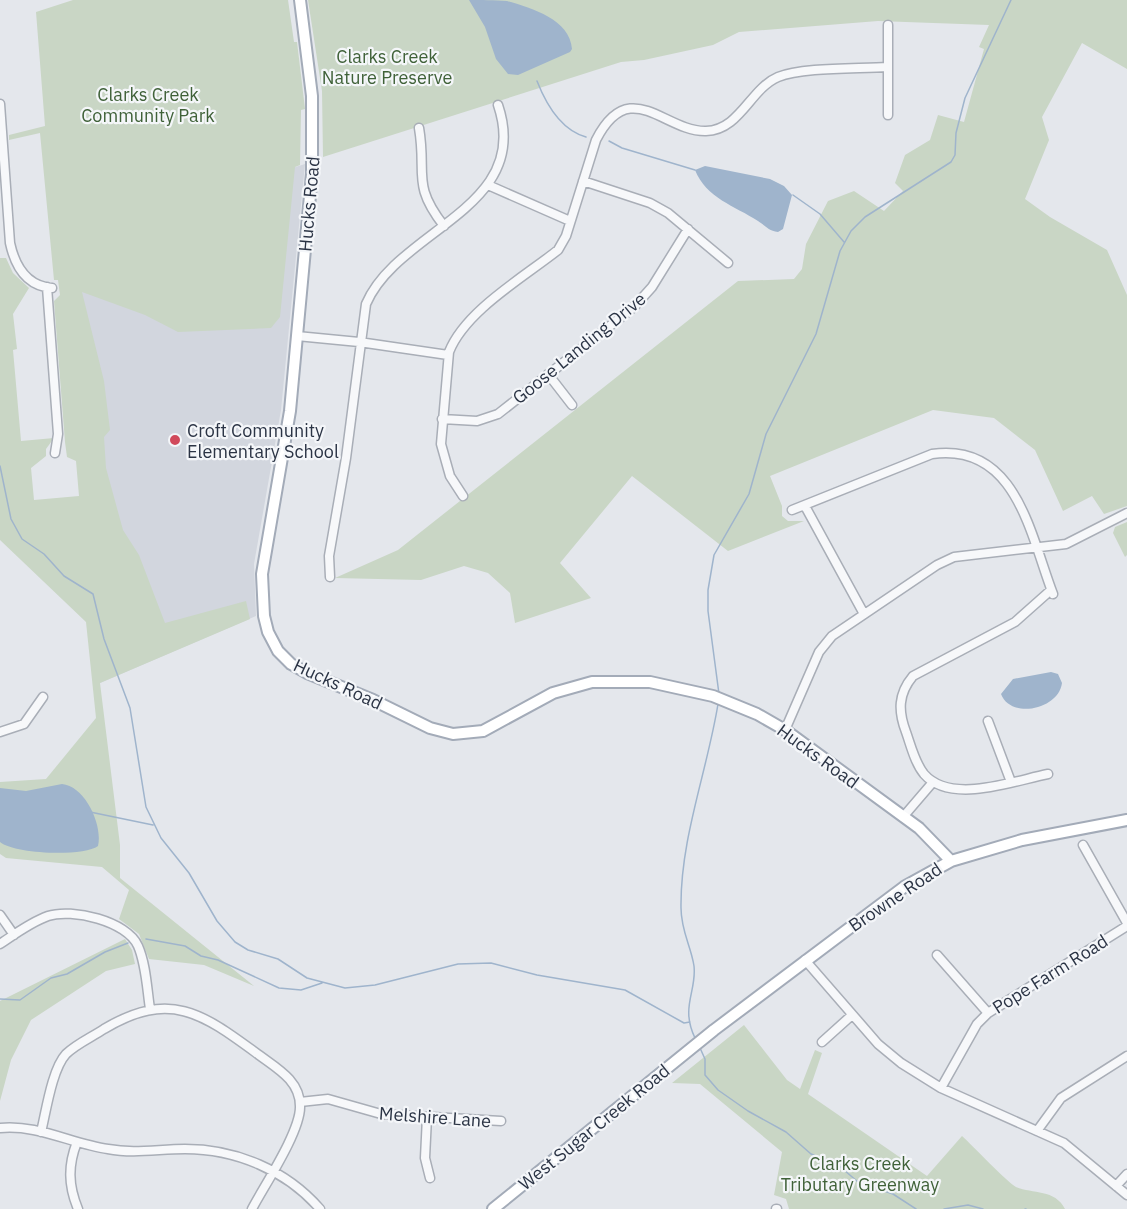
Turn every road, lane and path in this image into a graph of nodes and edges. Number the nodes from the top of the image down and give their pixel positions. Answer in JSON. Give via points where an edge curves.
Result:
{"nodes":[{"id":1,"x":300,"y":0,"type":"edge"},
{"id":2,"x":888,"y":25,"type":"dead end"},
{"id":3,"x":887,"y":67,"type":"junction"},
{"id":4,"x":0,"y":104,"type":"edge"},
{"id":5,"x":498,"y":105,"type":"dead end"},
{"id":6,"x":888,"y":114,"type":"dead end"},
{"id":7,"x":419,"y":128,"type":"dead end"},
{"id":8,"x":583,"y":181,"type":"junction"},
{"id":9,"x":488,"y":185,"type":"junction"},
{"id":10,"x":570,"y":221,"type":"junction"},
{"id":11,"x":444,"y":226,"type":"junction"},
{"id":12,"x":688,"y":229,"type":"junction"},
{"id":13,"x":728,"y":263,"type":"dead end"},
{"id":14,"x":297,"y":336,"type":"junction"},
{"id":15,"x":359,"y":342,"type":"junction"},
{"id":16,"x":448,"y":356,"type":"junction"},
{"id":17,"x":549,"y":374,"type":"junction"},
{"id":18,"x":573,"y":405,"type":"dead end"},
{"id":19,"x":442,"y":419,"type":"junction"},
{"id":20,"x":56,"y":453,"type":"dead end"},
{"id":21,"x":463,"y":496,"type":"dead end"},
{"id":22,"x":805,"y":506,"type":"junction"},
{"id":23,"x":792,"y":510,"type":"dead end"},
{"id":24,"x":1127,"y":513,"type":"edge"},
{"id":25,"x":1037,"y":548,"type":"junction"},
{"id":26,"x":330,"y":577,"type":"dead end"},
{"id":27,"x":864,"y":614,"type":"junction"},
{"id":28,"x":43,"y":698,"type":"dead end"},
{"id":29,"x":988,"y":721,"type":"dead end"},
{"id":30,"x":785,"y":730,"type":"junction"},
{"id":31,"x":0,"y":732,"type":"edge"},
{"id":32,"x":1048,"y":774,"type":"dead end"},
{"id":33,"x":933,"y":782,"type":"junction"},
{"id":34,"x":1011,"y":782,"type":"junction"},
{"id":35,"x":903,"y":817,"type":"junction"},
{"id":36,"x":1127,"y":820,"type":"edge"},
{"id":37,"x":1083,"y":845,"type":"dead end"},
{"id":38,"x":951,"y":861,"type":"junction"},
{"id":39,"x":0,"y":915,"type":"edge"},
{"id":40,"x":1127,"y":925,"type":"edge"},
{"id":41,"x":14,"y":935,"type":"junction"},
{"id":42,"x":0,"y":944,"type":"edge"},
{"id":43,"x":937,"y":955,"type":"dead end"},
{"id":44,"x":805,"y":960,"type":"junction"},
{"id":45,"x":150,"y":1009,"type":"junction"},
{"id":46,"x":988,"y":1013,"type":"junction"},
{"id":47,"x":852,"y":1015,"type":"junction"},
{"id":48,"x":822,"y":1042,"type":"dead end"},
{"id":49,"x":696,"y":1045,"type":"joint"},
{"id":50,"x":1127,"y":1056,"type":"edge"},
{"id":51,"x":941,"y":1088,"type":"junction"},
{"id":52,"x":300,"y":1102,"type":"junction"},
{"id":53,"x":427,"y":1117,"type":"junction"},
{"id":54,"x":501,"y":1121,"type":"dead end"},
{"id":55,"x":0,"y":1128,"type":"edge"},
{"id":56,"x":1037,"y":1131,"type":"junction"},
{"id":57,"x":41,"y":1132,"type":"junction"},
{"id":58,"x":77,"y":1142,"type":"junction"},
{"id":59,"x":272,"y":1171,"type":"junction"},
{"id":60,"x":1127,"y":1174,"type":"edge"},
{"id":61,"x":430,"y":1178,"type":"dead end"},
{"id":62,"x":1116,"y":1186,"type":"junction"},
{"id":63,"x":1127,"y":1195,"type":"edge"},
{"id":64,"x":78,"y":1209,"type":"edge"},
{"id":65,"x":252,"y":1209,"type":"edge"},
{"id":66,"x":320,"y":1209,"type":"edge"},
{"id":67,"x":493,"y":1209,"type":"edge"}],
"edges":[{"from":1,"to":14,"type":"main road","name":"Hucks Road","via":[[314,124]]},
{"from":2,"to":3,"type":"street"},
{"from":3,"to":6,"type":"street"},
{"from":3,"to":8,"type":"street","via":[[777,77],[737,116],[706,131],[652,110],[622,111],[602,127]]},
{"from":4,"to":20,"type":"street","via":[[14,261],[32,282],[49,288]]},
{"from":5,"to":9,"type":"street","via":[[503,119],[503,149]]},
{"from":7,"to":11,"type":"street","via":[[422,186],[429,207]]},
{"from":8,"to":10,"type":"street"},
{"from":8,"to":12,"type":"street","via":[[650,203]]},
{"from":9,"to":10,"type":"street"},
{"from":9,"to":11,"type":"street"},
{"from":10,"to":16,"type":"street","via":[[558,250],[473,317],[454,340]]},
{"from":11,"to":15,"type":"street","via":[[390,268],[372,289]]},
{"from":12,"to":13,"type":"street"},
{"from":12,"to":17,"type":"street","name":"Goose Landing Drive","via":[[652,287],[634,307]]},
{"from":14,"to":15,"type":"street"},
{"from":14,"to":30,"type":"main road","name":"Hucks Road","via":[[286,443],[262,574],[268,632],[285,660],[430,728],[453,734],[483,731],[553,693],[592,682],[650,682],[713,696]]},
{"from":15,"to":16,"type":"street"},
{"from":15,"to":26,"type":"street"},
{"from":16,"to":19,"type":"street"},
{"from":17,"to":18,"type":"street"},
{"from":17,"to":19,"type":"street","name":"Goose Landing Drive","via":[[486,420]]},
{"from":19,"to":21,"type":"street","via":[[445,462]]},
{"from":22,"to":23,"type":"street"},
{"from":22,"to":25,"type":"street","via":[[932,454],[966,454],[988,465],[1006,481]]},
{"from":22,"to":27,"type":"street"},
{"from":24,"to":25,"type":"street","via":[[1066,544]]},
{"from":25,"to":27,"type":"street","via":[[954,557]]},
{"from":25,"to":33,"type":"street","via":[[1052,592],[1015,622],[922,670],[906,685],[900,700],[900,717],[918,764]]},
{"from":27,"to":30,"type":"street","via":[[832,636],[819,652]]},
{"from":28,"to":31,"type":"street","via":[[24,724]]},
{"from":29,"to":34,"type":"street"},
{"from":30,"to":35,"type":"main road","name":"Hucks Road"},
{"from":32,"to":34,"type":"street"},
{"from":33,"to":34,"type":"street","via":[[964,791]]},
{"from":33,"to":35,"type":"street"},
{"from":35,"to":38,"type":"main road","name":"Hucks Road","via":[[932,839]]},
{"from":36,"to":38,"type":"main road","name":"Browne Road","via":[[1022,840]]},
{"from":37,"to":40,"type":"street"},
{"from":38,"to":44,"type":"main road","name":"Browne Road","via":[[904,887]]},
{"from":39,"to":41,"type":"street"},
{"from":40,"to":46,"type":"street","name":"Pope Farm Road"},
{"from":41,"to":42,"type":"street"},
{"from":41,"to":45,"type":"street","via":[[45,917],[65,913],[120,927],[130,934],[141,953]]},
{"from":43,"to":46,"type":"street"},
{"from":44,"to":47,"type":"street"},
{"from":44,"to":49,"type":"main road","name":"Browne Road"},
{"from":45,"to":52,"type":"street","via":[[184,1010],[211,1020],[285,1074]]},
{"from":45,"to":57,"type":"street","via":[[120,1020],[64,1057]]},
{"from":46,"to":51,"type":"street","name":"Pope Farm Road","via":[[977,1024]]},
{"from":47,"to":48,"type":"street"},
{"from":47,"to":51,"type":"street","via":[[901,1063]]},
{"from":49,"to":67,"type":"main road","name":"West Sugar Creek Road"},
{"from":50,"to":56,"type":"street","via":[[1062,1098]]},
{"from":51,"to":56,"type":"street"},
{"from":52,"to":53,"type":"street","name":"Melshire Lane","via":[[328,1099],[373,1113]]},
{"from":52,"to":59,"type":"street","via":[[298,1121]]},
{"from":53,"to":54,"type":"street","name":"Melshire Lane"},
{"from":53,"to":61,"type":"street","via":[[425,1158]]},
{"from":55,"to":57,"type":"street"},
{"from":56,"to":62,"type":"street","via":[[1064,1143]]},
{"from":57,"to":58,"type":"street"},
{"from":58,"to":59,"type":"street","via":[[128,1152],[212,1151],[244,1158]]},
{"from":58,"to":64,"type":"street","via":[[69,1177]]},
{"from":59,"to":65,"type":"street"},
{"from":59,"to":66,"type":"street","via":[[295,1185]]},
{"from":60,"to":62,"type":"street"},
{"from":62,"to":63,"type":"street"}]}
